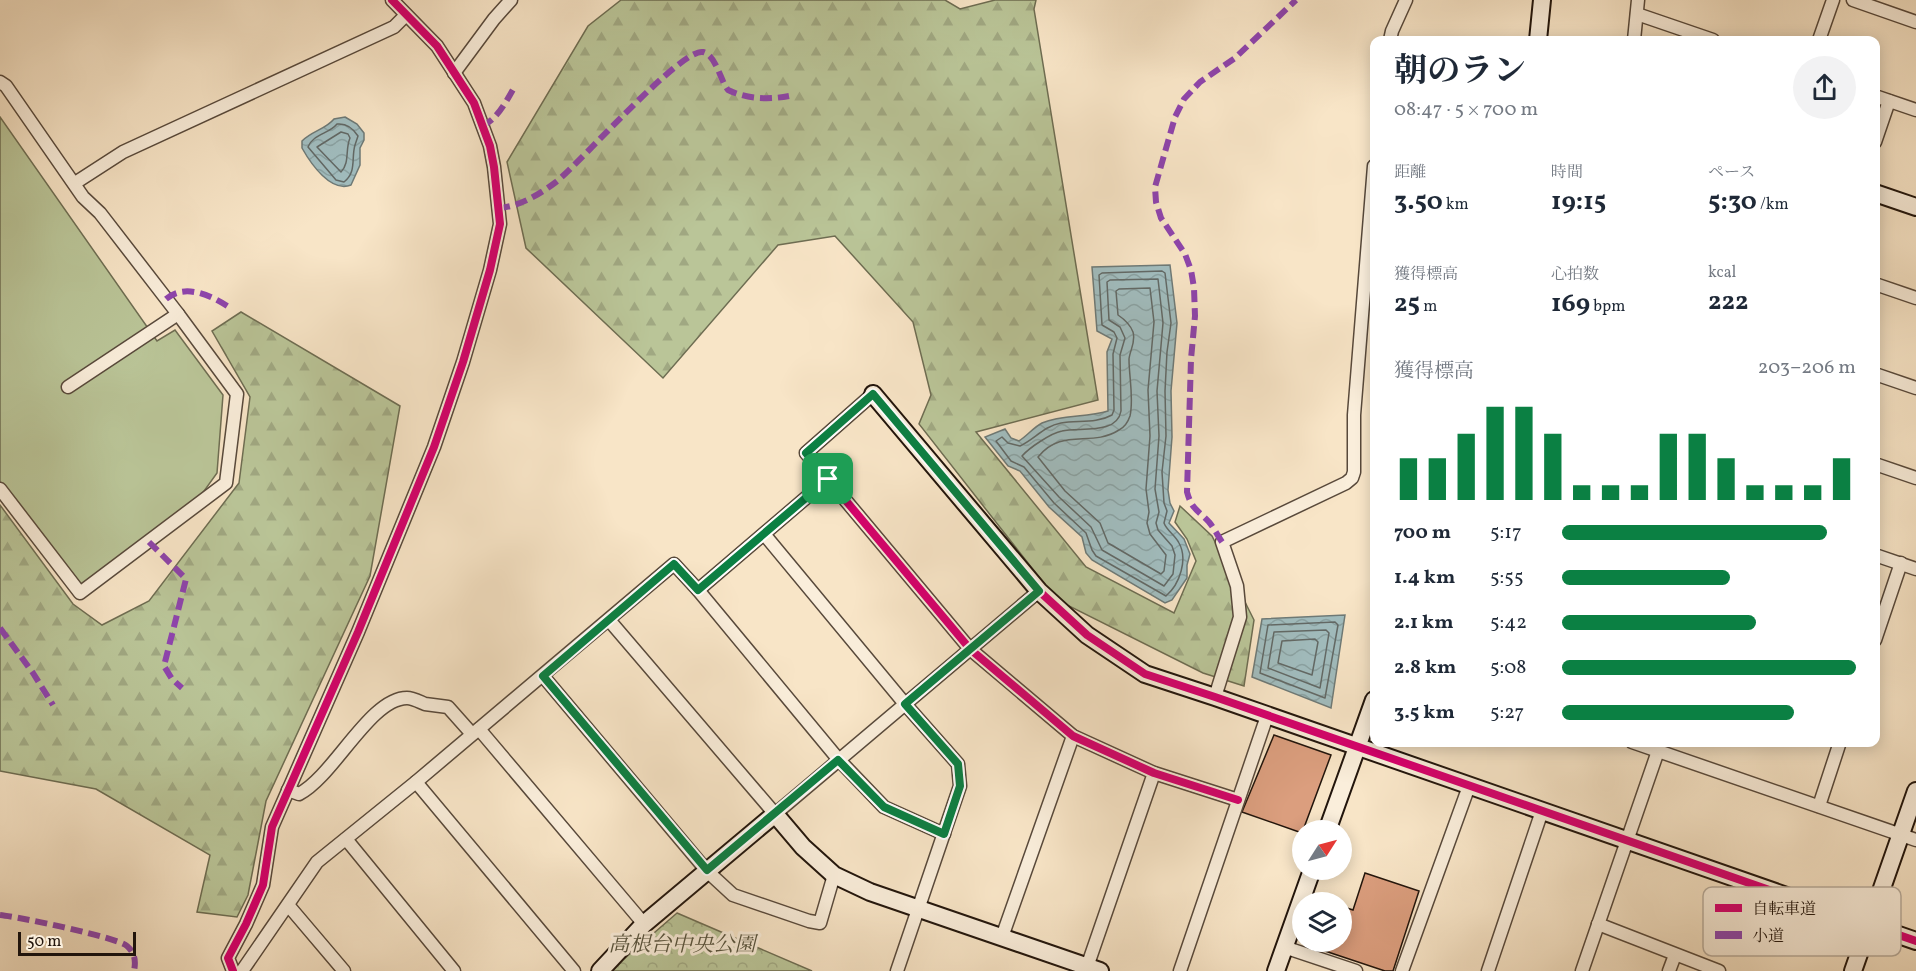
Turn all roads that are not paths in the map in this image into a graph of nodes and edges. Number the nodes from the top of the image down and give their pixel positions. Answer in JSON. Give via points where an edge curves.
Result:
{"nodes":[{"id":1,"x":392,"y":0,"type":"edge"},
{"id":2,"x":511,"y":0,"type":"edge"},
{"id":3,"x":1406,"y":0,"type":"edge"},
{"id":4,"x":1542,"y":0,"type":"edge"},
{"id":5,"x":1638,"y":0,"type":"edge"},
{"id":6,"x":1833,"y":0,"type":"edge"},
{"id":7,"x":1853,"y":0,"type":"edge"},
{"id":8,"x":1637,"y":14,"type":"junction"},
{"id":9,"x":406,"y":15,"type":"junction"},
{"id":10,"x":1916,"y":22,"type":"edge"},
{"id":11,"x":1391,"y":36,"type":"edge"},
{"id":12,"x":1538,"y":36,"type":"edge"},
{"id":13,"x":1634,"y":36,"type":"edge"},
{"id":14,"x":1701,"y":36,"type":"edge"},
{"id":15,"x":1820,"y":36,"type":"edge"},
{"id":16,"x":454,"y":73,"type":"junction"},
{"id":17,"x":0,"y":82,"type":"edge"},
{"id":18,"x":1880,"y":98,"type":"edge"},
{"id":19,"x":1889,"y":101,"type":"junction"},
{"id":20,"x":1916,"y":110,"type":"edge"},
{"id":21,"x":1880,"y":127,"type":"edge"},
{"id":22,"x":75,"y":183,"type":"junction"},
{"id":23,"x":1880,"y":195,"type":"edge"},
{"id":24,"x":1916,"y":207,"type":"edge"},
{"id":25,"x":1370,"y":216,"type":"edge"},
{"id":26,"x":1880,"y":286,"type":"edge"},
{"id":27,"x":1916,"y":298,"type":"edge"},
{"id":28,"x":178,"y":314,"type":"junction"},
{"id":29,"x":1880,"y":376,"type":"edge"},
{"id":30,"x":68,"y":387,"type":"dead end"},
{"id":31,"x":1916,"y":388,"type":"edge"},
{"id":32,"x":873,"y":394,"type":"joint"},
{"id":33,"x":1880,"y":466,"type":"edge"},
{"id":34,"x":1916,"y":478,"type":"edge"},
{"id":35,"x":828,"y":479,"type":"junction"},
{"id":36,"x":0,"y":489,"type":"edge"},
{"id":37,"x":764,"y":534,"type":"junction"},
{"id":38,"x":1880,"y":557,"type":"edge"},
{"id":39,"x":1901,"y":563,"type":"junction"},
{"id":40,"x":1916,"y":568,"type":"edge"},
{"id":41,"x":698,"y":590,"type":"junction"},
{"id":42,"x":1039,"y":591,"type":"junction"},
{"id":43,"x":609,"y":620,"type":"junction"},
{"id":44,"x":1880,"y":625,"type":"edge"},
{"id":45,"x":970,"y":649,"type":"junction"},
{"id":46,"x":543,"y":676,"type":"junction"},
{"id":47,"x":1215,"y":697,"type":"junction"},
{"id":48,"x":905,"y":704,"type":"junction"},
{"id":49,"x":1370,"y":711,"type":"edge"},
{"id":50,"x":1267,"y":716,"type":"junction"},
{"id":51,"x":475,"y":732,"type":"junction"},
{"id":52,"x":1073,"y":736,"type":"junction"},
{"id":53,"x":1357,"y":747,"type":"junction"},
{"id":54,"x":1646,"y":747,"type":"edge"},
{"id":55,"x":1838,"y":747,"type":"edge"},
{"id":56,"x":1658,"y":751,"type":"junction"},
{"id":57,"x":838,"y":760,"type":"junction"},
{"id":58,"x":1154,"y":773,"type":"junction"},
{"id":59,"x":416,"y":782,"type":"junction"},
{"id":60,"x":1469,"y":786,"type":"junction"},
{"id":61,"x":288,"y":790,"type":"junction"},
{"id":62,"x":1916,"y":791,"type":"edge"},
{"id":63,"x":1238,"y":800,"type":"junction"},
{"id":64,"x":1819,"y":806,"type":"junction"},
{"id":65,"x":1542,"y":811,"type":"junction"},
{"id":66,"x":775,"y":814,"type":"junction"},
{"id":67,"x":1331,"y":820,"type":"edge"},
{"id":68,"x":944,"y":834,"type":"junction"},
{"id":69,"x":1908,"y":837,"type":"edge"},
{"id":70,"x":346,"y":839,"type":"junction"},
{"id":71,"x":1627,"y":840,"type":"junction"},
{"id":72,"x":707,"y":870,"type":"junction"},
{"id":73,"x":834,"y":875,"type":"junction"},
{"id":74,"x":1308,"y":880,"type":"edge"},
{"id":75,"x":1762,"y":887,"type":"edge"},
{"id":76,"x":1886,"y":887,"type":"edge"},
{"id":77,"x":288,"y":905,"type":"junction"},
{"id":78,"x":918,"y":908,"type":"junction"},
{"id":79,"x":644,"y":924,"type":"junction"},
{"id":80,"x":1598,"y":924,"type":"junction"},
{"id":81,"x":1901,"y":936,"type":"edge"},
{"id":82,"x":1002,"y":937,"type":"junction"},
{"id":83,"x":1916,"y":941,"type":"edge"},
{"id":84,"x":1284,"y":947,"type":"junction"},
{"id":85,"x":1675,"y":955,"type":"junction"},
{"id":86,"x":1858,"y":956,"type":"edge"},
{"id":87,"x":1093,"y":969,"type":"edge"},
{"id":88,"x":233,"y":971,"type":"edge"},
{"id":89,"x":242,"y":971,"type":"edge"},
{"id":90,"x":344,"y":971,"type":"edge"},
{"id":91,"x":454,"y":971,"type":"edge"},
{"id":92,"x":574,"y":971,"type":"edge"},
{"id":93,"x":600,"y":971,"type":"edge"},
{"id":94,"x":897,"y":971,"type":"edge"},
{"id":95,"x":1180,"y":971,"type":"edge"},
{"id":96,"x":1276,"y":971,"type":"edge"},
{"id":97,"x":1356,"y":971,"type":"edge"},
{"id":98,"x":1402,"y":971,"type":"edge"},
{"id":99,"x":1488,"y":971,"type":"edge"},
{"id":100,"x":1582,"y":971,"type":"edge"},
{"id":101,"x":1669,"y":971,"type":"edge"},
{"id":102,"x":1719,"y":971,"type":"edge"},
{"id":103,"x":1853,"y":971,"type":"edge"}],
"edges":[{"from":1,"to":9,"type":"street"},
{"from":2,"to":16,"type":"street"},
{"from":3,"to":11,"type":"street"},
{"from":4,"to":12,"type":"street"},
{"from":5,"to":8,"type":"street"},
{"from":6,"to":15,"type":"street"},
{"from":7,"to":10,"type":"street"},
{"from":8,"to":13,"type":"street"},
{"from":8,"to":14,"type":"street"},
{"from":9,"to":16,"type":"street","via":[[437,46]]},
{"from":9,"to":22,"type":"street","via":[[394,27],[123,152]]},
{"from":16,"to":61,"type":"street","via":[[474,103],[490,146],[500,224],[492,259],[434,447]]},
{"from":17,"to":22,"type":"street"},
{"from":18,"to":19,"type":"street"},
{"from":19,"to":20,"type":"street"},
{"from":19,"to":21,"type":"street"},
{"from":22,"to":28,"type":"street"},
{"from":23,"to":24,"type":"street"},
{"from":25,"to":47,"type":"street","via":[[1352,478],[1222,542],[1238,586],[1240,616]]},
{"from":26,"to":27,"type":"street"},
{"from":28,"to":30,"type":"street"},
{"from":28,"to":36,"type":"street","via":[[237,394],[226,483],[80,593]]},
{"from":29,"to":31,"type":"street"},
{"from":32,"to":35,"type":"street","via":[[806,453]]},
{"from":32,"to":42,"type":"street"},
{"from":33,"to":34,"type":"street"},
{"from":35,"to":37,"type":"street"},
{"from":35,"to":45,"type":"street"},
{"from":37,"to":41,"type":"street"},
{"from":37,"to":48,"type":"street"},
{"from":38,"to":39,"type":"street"},
{"from":39,"to":40,"type":"street"},
{"from":39,"to":44,"type":"street"},
{"from":41,"to":43,"type":"street","via":[[674,564]]},
{"from":41,"to":57,"type":"street"},
{"from":42,"to":45,"type":"street"},
{"from":42,"to":47,"type":"street","via":[[1087,635],[1145,674]]},
{"from":43,"to":46,"type":"street"},
{"from":43,"to":66,"type":"street"},
{"from":45,"to":48,"type":"street"},
{"from":45,"to":52,"type":"street"},
{"from":46,"to":51,"type":"street"},
{"from":46,"to":72,"type":"street"},
{"from":47,"to":50,"type":"street"},
{"from":48,"to":57,"type":"street"},
{"from":48,"to":68,"type":"street","via":[[958,764],[960,786]]},
{"from":49,"to":53,"type":"street"},
{"from":50,"to":53,"type":"street"},
{"from":50,"to":63,"type":"street"},
{"from":51,"to":59,"type":"street"},
{"from":51,"to":61,"type":"street","via":[[448,707],[407,698],[386,705],[305,790],[298,794]]},
{"from":51,"to":79,"type":"street"},
{"from":52,"to":58,"type":"street"},
{"from":52,"to":82,"type":"street"},
{"from":53,"to":60,"type":"street"},
{"from":53,"to":67,"type":"street"},
{"from":54,"to":56,"type":"street"},
{"from":55,"to":64,"type":"street"},
{"from":56,"to":64,"type":"street"},
{"from":56,"to":71,"type":"street"},
{"from":57,"to":66,"type":"street"},
{"from":57,"to":68,"type":"street","via":[[884,807]]},
{"from":58,"to":63,"type":"street"},
{"from":58,"to":87,"type":"street"},
{"from":59,"to":70,"type":"street"},
{"from":59,"to":92,"type":"street"},
{"from":60,"to":65,"type":"street"},
{"from":60,"to":98,"type":"street"},
{"from":61,"to":88,"type":"street","via":[[272,827],[263,885],[228,958]]},
{"from":62,"to":69,"type":"street"},
{"from":63,"to":95,"type":"street"},
{"from":64,"to":69,"type":"street"},
{"from":65,"to":71,"type":"street"},
{"from":65,"to":99,"type":"street"},
{"from":66,"to":72,"type":"street"},
{"from":66,"to":73,"type":"street","via":[[802,847]]},
{"from":68,"to":78,"type":"street"},
{"from":69,"to":76,"type":"street"},
{"from":70,"to":77,"type":"street","via":[[316,862]]},
{"from":70,"to":91,"type":"street"},
{"from":71,"to":75,"type":"street"},
{"from":71,"to":80,"type":"street"},
{"from":72,"to":73,"type":"street","via":[[733,895],[820,923]]},
{"from":72,"to":79,"type":"street"},
{"from":73,"to":78,"type":"street"},
{"from":74,"to":84,"type":"street"},
{"from":77,"to":89,"type":"street"},
{"from":77,"to":90,"type":"street"},
{"from":78,"to":82,"type":"street"},
{"from":78,"to":94,"type":"street"},
{"from":79,"to":93,"type":"street"},
{"from":80,"to":85,"type":"street"},
{"from":80,"to":100,"type":"street"},
{"from":81,"to":83,"type":"street"},
{"from":82,"to":87,"type":"street"},
{"from":84,"to":96,"type":"street"},
{"from":84,"to":97,"type":"street"},
{"from":85,"to":101,"type":"street"},
{"from":85,"to":102,"type":"street"},
{"from":86,"to":103,"type":"street"}]}
